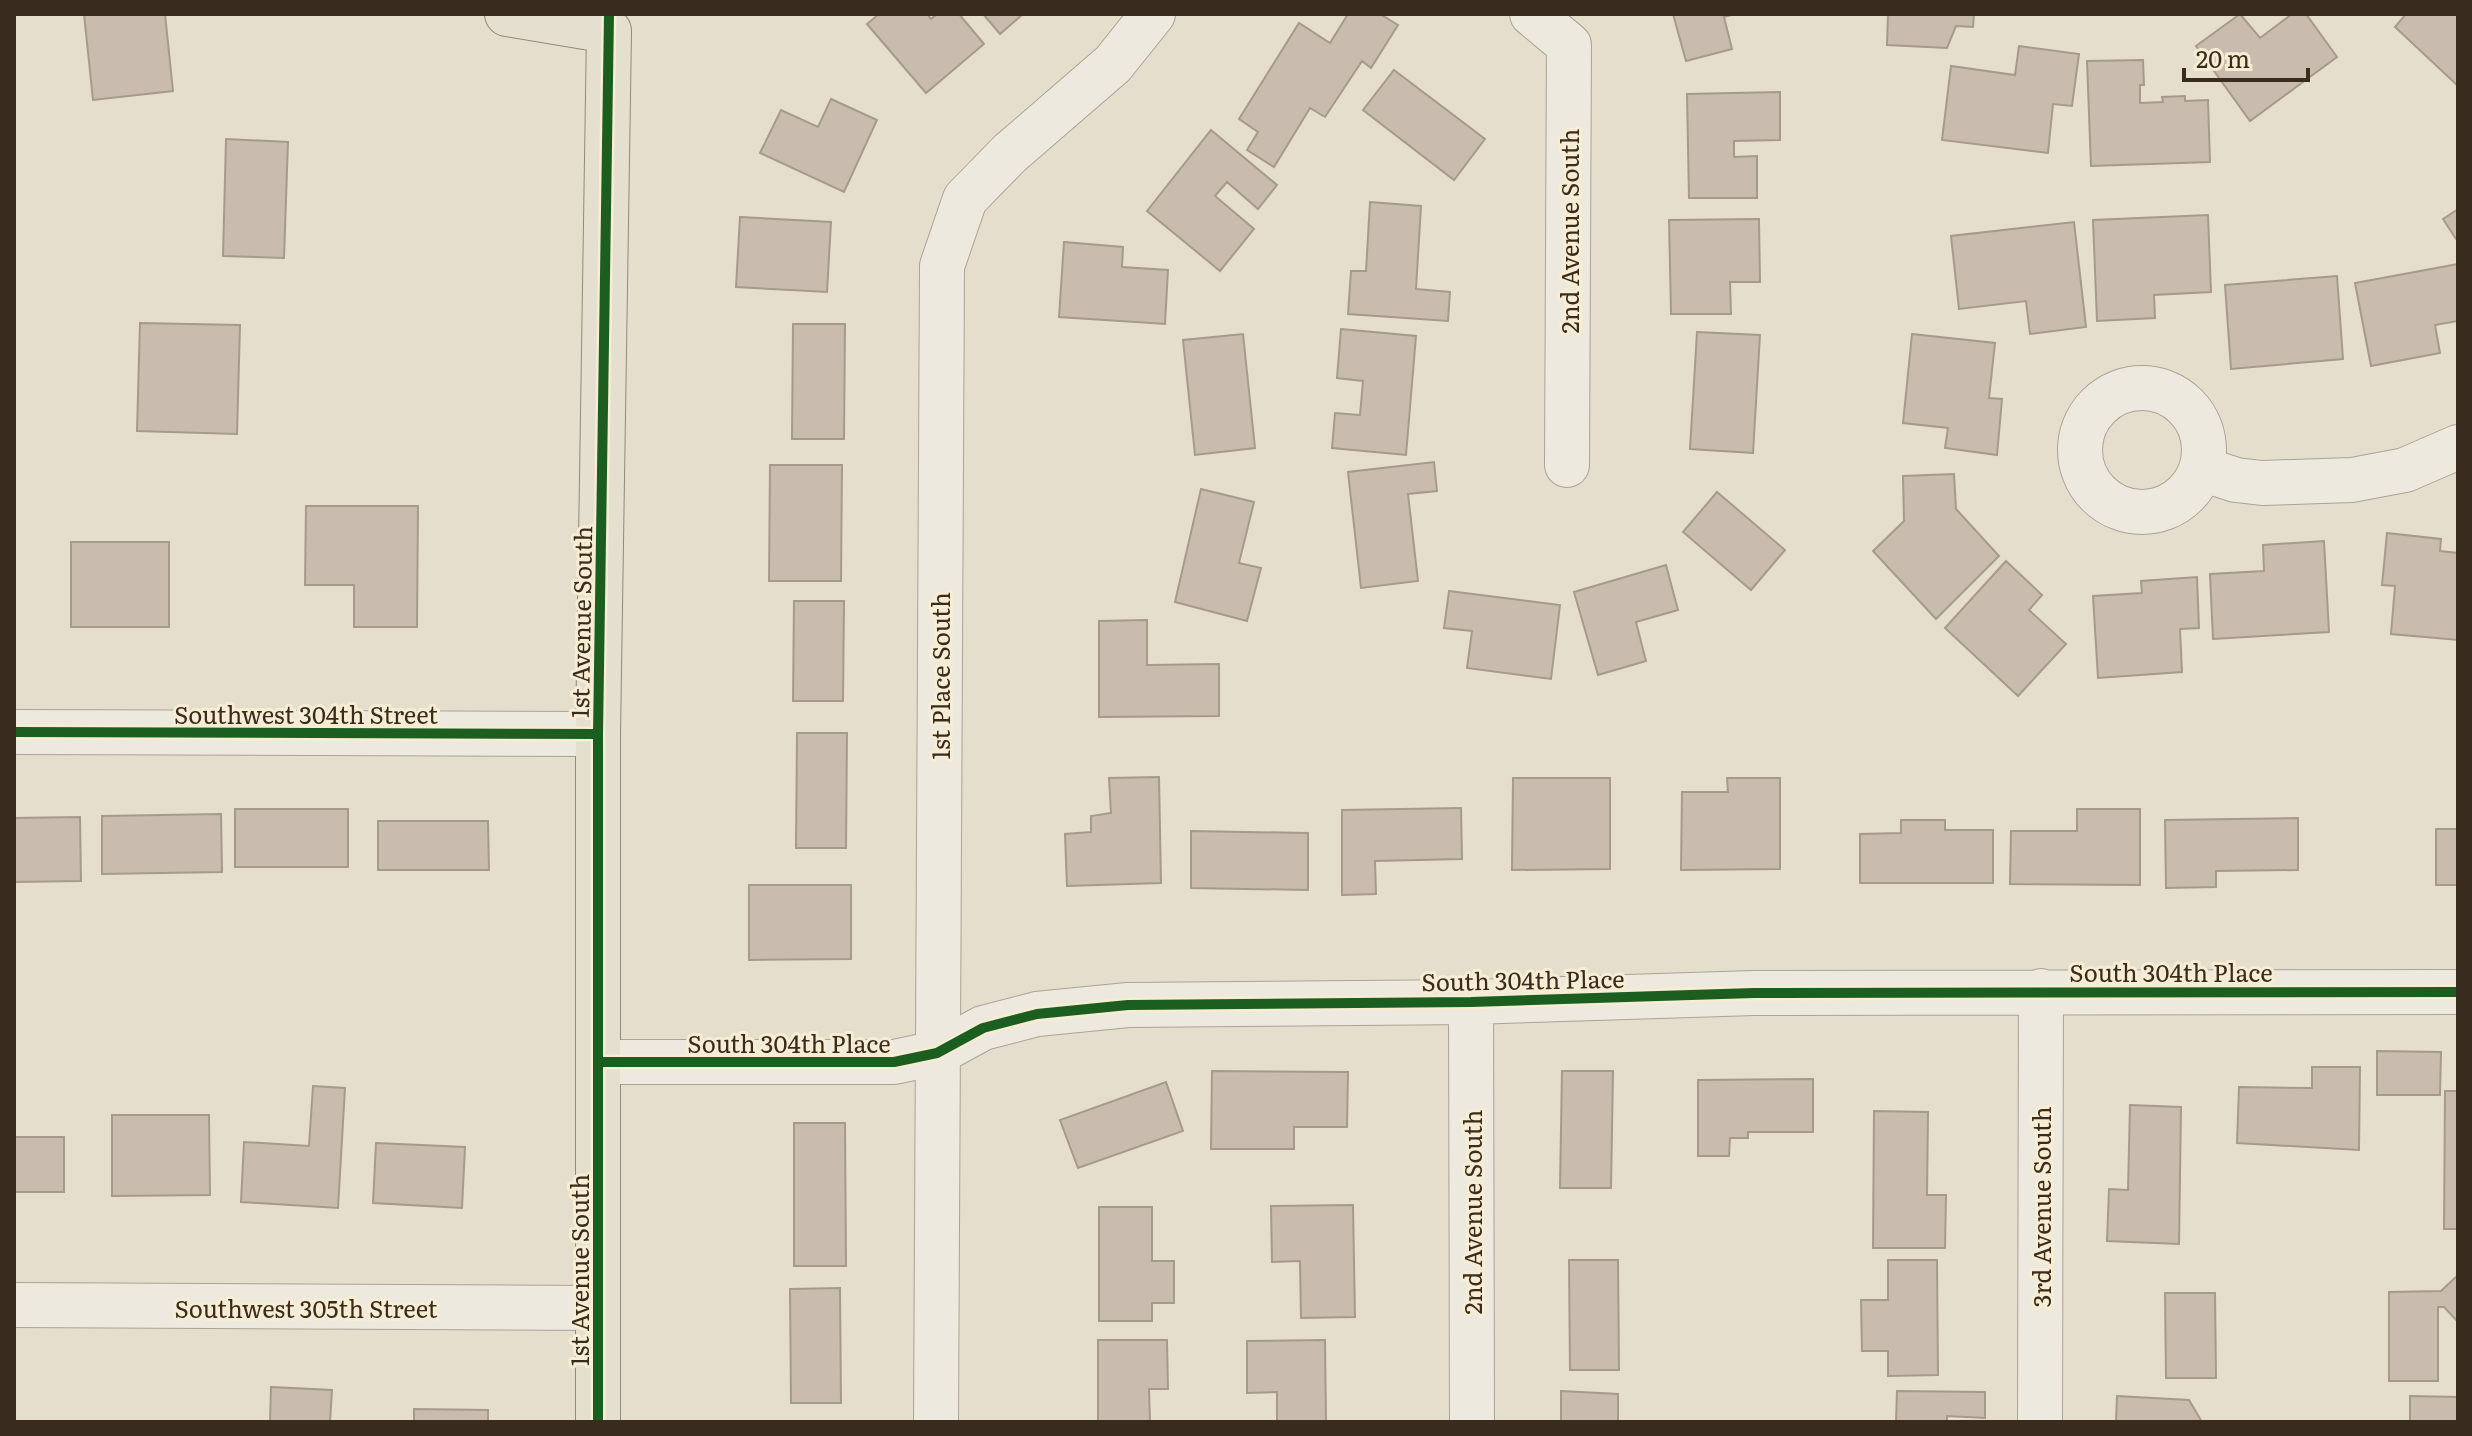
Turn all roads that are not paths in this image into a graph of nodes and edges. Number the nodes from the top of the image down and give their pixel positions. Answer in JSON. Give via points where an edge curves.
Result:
{"nodes":[{"id":1,"x":507,"y":14,"type":"edge"},
{"id":2,"x":1153,"y":14,"type":"edge"},
{"id":3,"x":1532,"y":14,"type":"edge"},
{"id":4,"x":609,"y":22,"type":"edge"},
{"id":5,"x":2458,"y":447,"type":"edge"},
{"id":6,"x":1567,"y":465,"type":"dead end"},
{"id":7,"x":2202,"y":469,"type":"dead end"},
{"id":8,"x":14,"y":732,"type":"edge"},
{"id":9,"x":598,"y":734,"type":"junction"},
{"id":10,"x":2041,"y":991,"type":"junction"},
{"id":11,"x":2458,"y":992,"type":"edge"},
{"id":12,"x":1471,"y":1002,"type":"junction"},
{"id":13,"x":937,"y":1053,"type":"junction"},
{"id":14,"x":598,"y":1062,"type":"junction"},
{"id":15,"x":14,"y":1305,"type":"edge"},
{"id":16,"x":598,"y":1308,"type":"junction"},
{"id":17,"x":598,"y":1422,"type":"edge"},
{"id":18,"x":936,"y":1422,"type":"edge"},
{"id":19,"x":1472,"y":1422,"type":"edge"},
{"id":20,"x":2040,"y":1422,"type":"edge"}],
"edges":[{"from":1,"to":4,"type":"main road"},
{"from":2,"to":13,"type":"street","name":"1st Place South","via":[[1113,64],[965,199],[942,266]]},
{"from":3,"to":6,"type":"street","name":"2nd Avenue South","via":[[1569,45]]},
{"from":4,"to":9,"type":"main road","name":"1st Avenue South"},
{"from":5,"to":7,"type":"street","via":[[2405,470],[2352,480],[2262,483]]},
{"from":8,"to":9,"type":"street","name":"Southwest 304th Street"},
{"from":9,"to":14,"type":"main road","name":"1st Avenue South"},
{"from":10,"to":11,"type":"street","name":"South 304th Place"},
{"from":10,"to":12,"type":"street","name":"South 304th Place"},
{"from":10,"to":20,"type":"street","name":"3rd Avenue South"},
{"from":12,"to":13,"type":"street","name":"South 304th Place","via":[[1113,1006],[1037,1014],[983,1028]]},
{"from":12,"to":19,"type":"street","name":"2nd Avenue South"},
{"from":13,"to":14,"type":"street","name":"South 304th Place","via":[[894,1062]]},
{"from":13,"to":18,"type":"street","name":"1st Place South"},
{"from":14,"to":16,"type":"main road","name":"1st Avenue South"},
{"from":15,"to":16,"type":"street","name":"Southwest 305th Street"},
{"from":16,"to":17,"type":"main road","name":"1st Avenue South"}]}
